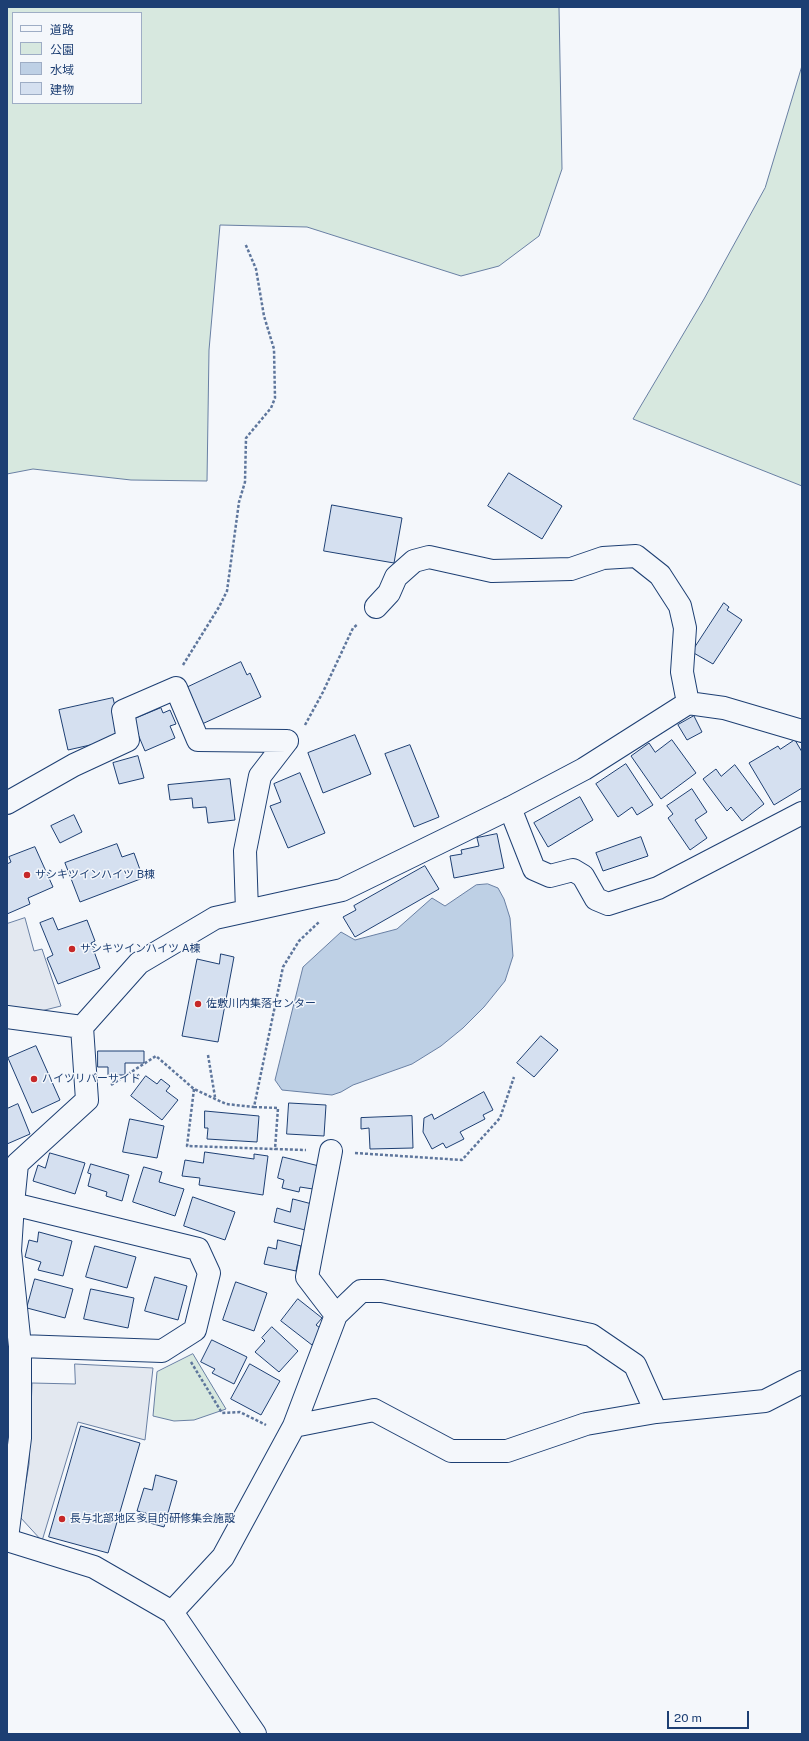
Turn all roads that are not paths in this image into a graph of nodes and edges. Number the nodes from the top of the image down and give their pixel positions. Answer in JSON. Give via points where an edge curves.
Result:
{"nodes":[{"id":1,"x":376,"y":607,"type":"road end"},
{"id":2,"x":688,"y":703,"type":"junction"},
{"id":3,"x":802,"y":731,"type":"edge"},
{"id":4,"x":7,"y":803,"type":"edge"},
{"id":5,"x":510,"y":808,"type":"junction"},
{"id":6,"x":802,"y":813,"type":"edge"},
{"id":7,"x":247,"y":911,"type":"junction"},
{"id":8,"x":7,"y":1017,"type":"edge"},
{"id":9,"x":82,"y":1027,"type":"junction"},
{"id":10,"x":331,"y":1151,"type":"road end"},
{"id":11,"x":13,"y":1204,"type":"junction"},
{"id":12,"x":9,"y":1248,"type":"edge"},
{"id":13,"x":336,"y":1315,"type":"junction"},
{"id":14,"x":20,"y":1346,"type":"junction"},
{"id":15,"x":802,"y":1382,"type":"edge"},
{"id":16,"x":656,"y":1412,"type":"junction"},
{"id":17,"x":291,"y":1432,"type":"junction"},
{"id":18,"x":7,"y":1539,"type":"edge"},
{"id":19,"x":172,"y":1612,"type":"junction"},
{"id":20,"x":255,"y":1734,"type":"edge"}],
"edges":[{"from":1,"to":2,"type":"street","via":[[389,593],[396,577],[414,561],[429,557],[492,571],[571,569],[603,558],[636,556],[660,575],[680,606],[685,628],[682,672]]},
{"from":2,"to":3,"type":"street","via":[[724,708]]},
{"from":2,"to":5,"type":"street","via":[[584,770]]},
{"from":4,"to":7,"type":"street","via":[[74,765],[128,740],[123,711],[176,688],[198,740],[287,741],[260,776],[245,851]]},
{"from":5,"to":6,"type":"street","via":[[534,869],[550,876],[573,870],[583,876],[596,899],[608,904],[658,888]]},
{"from":5,"to":7,"type":"street","via":[[342,890]]},
{"from":7,"to":9,"type":"street","via":[[215,918],[140,963]]},
{"from":8,"to":9,"type":"street"},
{"from":9,"to":11,"type":"street","via":[[87,1100],[17,1164]]},
{"from":10,"to":13,"type":"street","via":[[307,1277]]},
{"from":11,"to":12,"type":"street"},
{"from":11,"to":14,"type":"street","via":[[198,1249],[209,1273],[195,1330],[162,1351]]},
{"from":12,"to":14,"type":"street"},
{"from":13,"to":16,"type":"street","via":[[362,1291],[382,1291],[591,1335],[635,1365]]},
{"from":13,"to":17,"type":"street"},
{"from":14,"to":18,"type":"street","via":[[20,1438]]},
{"from":15,"to":16,"type":"street","via":[[765,1401]]},
{"from":16,"to":17,"type":"street","via":[[586,1424],[507,1451],[451,1451],[374,1410]]},
{"from":17,"to":19,"type":"street","via":[[223,1557]]},
{"from":18,"to":19,"type":"street","via":[[94,1566]]},
{"from":19,"to":20,"type":"street"}]}
